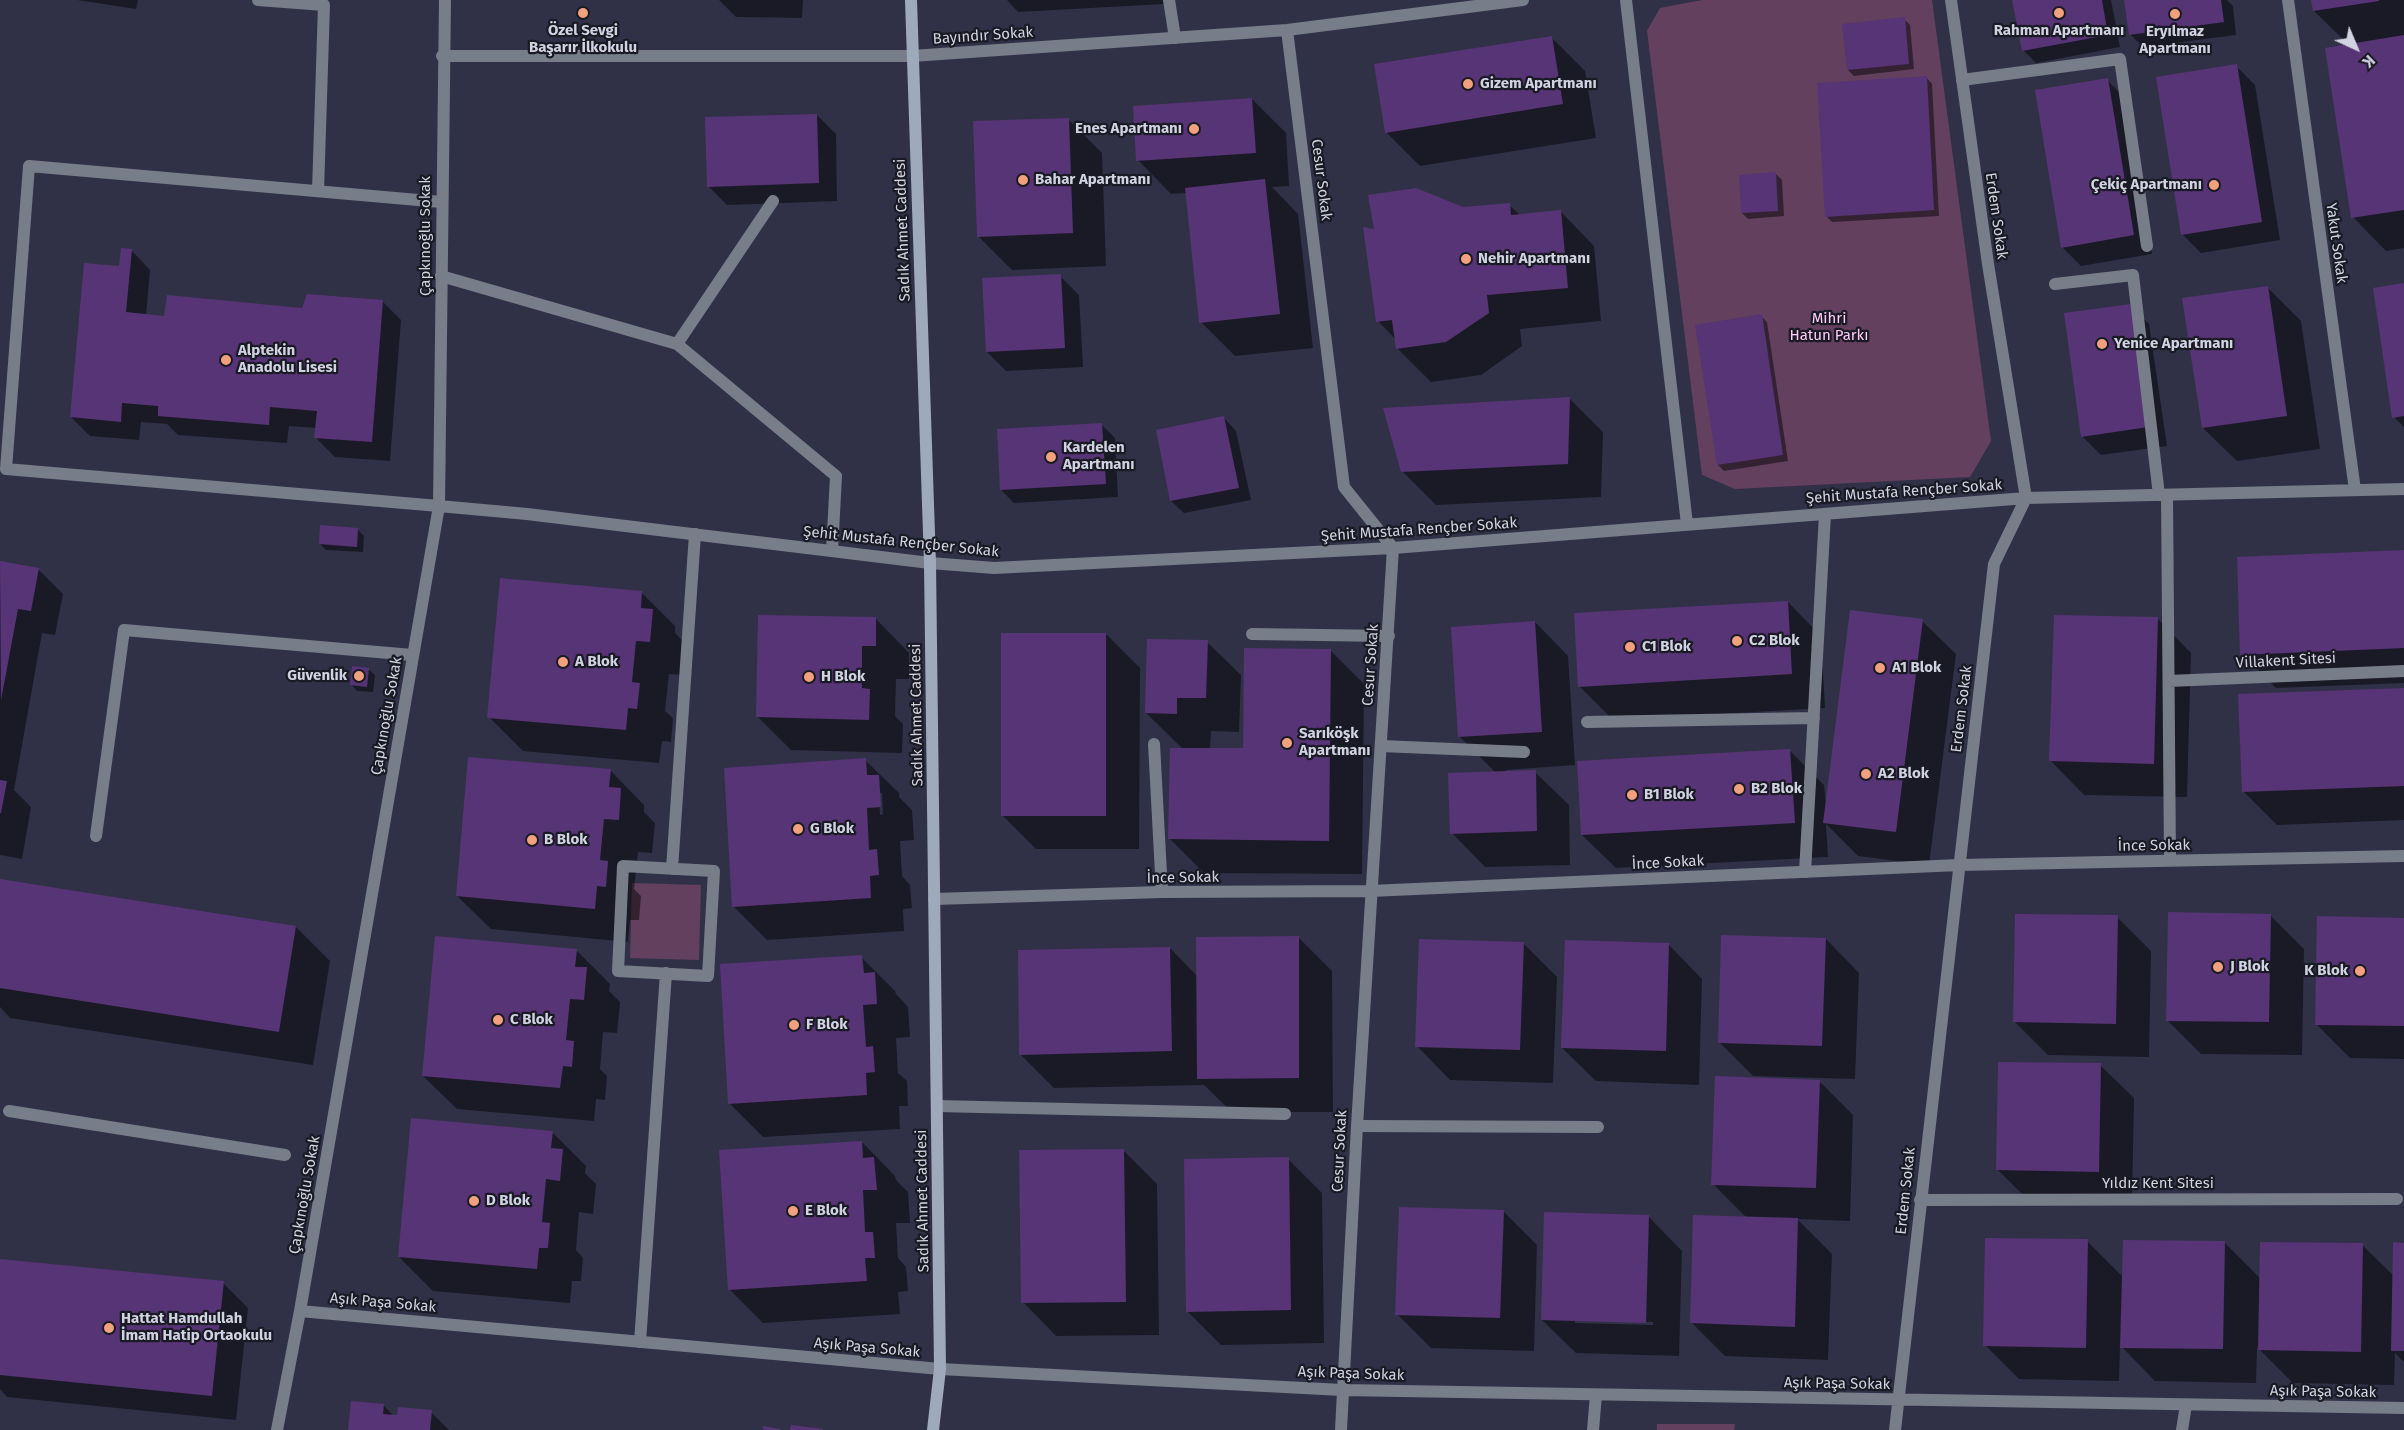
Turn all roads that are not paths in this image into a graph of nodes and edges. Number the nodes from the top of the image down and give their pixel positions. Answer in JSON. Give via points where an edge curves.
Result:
{"nodes":[{"id":1,"x":258,"y":0,"type":"edge"},
{"id":2,"x":445,"y":0,"type":"edge"},
{"id":3,"x":911,"y":0,"type":"edge"},
{"id":4,"x":1169,"y":0,"type":"edge"},
{"id":5,"x":1523,"y":0,"type":"edge"},
{"id":6,"x":1626,"y":0,"type":"edge"},
{"id":7,"x":1951,"y":0,"type":"edge"},
{"id":8,"x":2288,"y":0,"type":"edge"},
{"id":9,"x":1428,"y":6,"type":"edge"},
{"id":10,"x":1287,"y":30,"type":"junction"},
{"id":11,"x":1175,"y":38,"type":"junction"},
{"id":12,"x":442,"y":56,"type":"junction"},
{"id":13,"x":912,"y":56,"type":"junction"},
{"id":14,"x":1962,"y":80,"type":"junction"},
{"id":15,"x":318,"y":191,"type":"junction"},
{"id":16,"x":773,"y":201,"type":"dead end"},
{"id":17,"x":441,"y":202,"type":"junction"},
{"id":18,"x":2147,"y":246,"type":"dead end"},
{"id":19,"x":441,"y":276,"type":"junction"},
{"id":20,"x":2055,"y":284,"type":"dead end"},
{"id":21,"x":677,"y":345,"type":"junction"},
{"id":22,"x":2404,"y":489,"type":"edge"},
{"id":23,"x":2355,"y":490,"type":"junction"},
{"id":24,"x":2163,"y":495,"type":"junction"},
{"id":25,"x":2026,"y":498,"type":"junction"},
{"id":26,"x":439,"y":506,"type":"junction"},
{"id":27,"x":1825,"y":514,"type":"junction"},
{"id":28,"x":1687,"y":524,"type":"junction"},
{"id":29,"x":695,"y":534,"type":"junction"},
{"id":30,"x":1393,"y":548,"type":"junction"},
{"id":31,"x":832,"y":551,"type":"junction"},
{"id":32,"x":930,"y":563,"type":"junction"},
{"id":33,"x":1252,"y":634,"type":"dead end"},
{"id":34,"x":1389,"y":636,"type":"junction"},
{"id":35,"x":412,"y":656,"type":"junction"},
{"id":36,"x":2404,"y":670,"type":"edge"},
{"id":37,"x":2169,"y":681,"type":"junction"},
{"id":38,"x":1814,"y":718,"type":"junction"},
{"id":39,"x":1587,"y":722,"type":"dead end"},
{"id":40,"x":1154,"y":744,"type":"dead end"},
{"id":41,"x":1381,"y":746,"type":"junction"},
{"id":42,"x":1524,"y":752,"type":"dead end"},
{"id":43,"x":96,"y":836,"type":"dead end"},
{"id":44,"x":2404,"y":856,"type":"edge"},
{"id":45,"x":2170,"y":860,"type":"junction"},
{"id":46,"x":1959,"y":865,"type":"junction"},
{"id":47,"x":672,"y":869,"type":"junction"},
{"id":48,"x":1805,"y":872,"type":"junction"},
{"id":49,"x":1370,"y":891,"type":"junction"},
{"id":50,"x":1162,"y":892,"type":"junction"},
{"id":51,"x":934,"y":899,"type":"junction"},
{"id":52,"x":666,"y":974,"type":"junction"},
{"id":53,"x":937,"y":1106,"type":"junction"},
{"id":54,"x":9,"y":1111,"type":"dead end"},
{"id":55,"x":1285,"y":1114,"type":"dead end"},
{"id":56,"x":1357,"y":1126,"type":"junction"},
{"id":57,"x":1598,"y":1127,"type":"dead end"},
{"id":58,"x":285,"y":1155,"type":"dead end"},
{"id":59,"x":2397,"y":1198,"type":"dead end"},
{"id":60,"x":1920,"y":1200,"type":"junction"},
{"id":61,"x":300,"y":1311,"type":"junction"},
{"id":62,"x":640,"y":1342,"type":"junction"},
{"id":63,"x":940,"y":1369,"type":"junction"},
{"id":64,"x":1342,"y":1390,"type":"junction"},
{"id":65,"x":1596,"y":1395,"type":"junction"},
{"id":66,"x":1898,"y":1401,"type":"junction"},
{"id":67,"x":2186,"y":1405,"type":"junction"},
{"id":68,"x":2404,"y":1408,"type":"edge"},
{"id":69,"x":277,"y":1430,"type":"edge"},
{"id":70,"x":933,"y":1430,"type":"edge"},
{"id":71,"x":1341,"y":1430,"type":"edge"},
{"id":72,"x":1593,"y":1430,"type":"edge"},
{"id":73,"x":1895,"y":1430,"type":"edge"},
{"id":74,"x":2182,"y":1430,"type":"edge"}],
"edges":[{"from":1,"to":15,"type":"street","via":[[324,5]]},
{"from":2,"to":12,"type":"street","name":"Çapkınoğlu Sokak"},
{"from":3,"to":13,"type":"main road","name":"Sadık Ahmet Caddesi"},
{"from":4,"to":11,"type":"street"},
{"from":5,"to":9,"type":"street","name":"Bayındır Sokak"},
{"from":6,"to":28,"type":"street"},
{"from":7,"to":14,"type":"street","name":"Erdem Sokak"},
{"from":8,"to":23,"type":"street","name":"Yakut Sokak"},
{"from":9,"to":10,"type":"street","name":"Bayındır Sokak"},
{"from":10,"to":11,"type":"street","name":"Bayındır Sokak"},
{"from":10,"to":30,"type":"street","name":"Cesur Sokak","via":[[1344,488]]},
{"from":11,"to":13,"type":"street","name":"Bayındır Sokak"},
{"from":12,"to":13,"type":"street","name":"Bayındır Sokak"},
{"from":12,"to":17,"type":"street","name":"Çapkınoğlu Sokak"},
{"from":13,"to":32,"type":"main road","name":"Sadık Ahmet Caddesi"},
{"from":14,"to":18,"type":"street","via":[[2120,59]]},
{"from":14,"to":25,"type":"street","name":"Erdem Sokak"},
{"from":15,"to":17,"type":"street"},
{"from":15,"to":26,"type":"street","name":"Şehit Mustafa Rençber Sokak","via":[[28,166],[6,469]]},
{"from":16,"to":21,"type":"street"},
{"from":17,"to":19,"type":"street","name":"Çapkınoğlu Sokak"},
{"from":19,"to":21,"type":"street"},
{"from":19,"to":26,"type":"street","name":"Çapkınoğlu Sokak"},
{"from":20,"to":24,"type":"street","via":[[2133,275]]},
{"from":21,"to":31,"type":"street","via":[[836,476]]},
{"from":22,"to":23,"type":"street","name":"Şehit Mustafa Rençber Sokak"},
{"from":23,"to":24,"type":"street","name":"Şehit Mustafa Rençber Sokak"},
{"from":24,"to":25,"type":"street","name":"Şehit Mustafa Rençber Sokak"},
{"from":24,"to":37,"type":"street"},
{"from":25,"to":27,"type":"street","name":"Şehit Mustafa Rençber Sokak"},
{"from":25,"to":46,"type":"street","name":"Erdem Sokak","via":[[1994,564]]},
{"from":26,"to":29,"type":"street","name":"Şehit Mustafa Rençber Sokak"},
{"from":26,"to":35,"type":"street","name":"Çapkınoğlu Sokak"},
{"from":27,"to":28,"type":"street","name":"Şehit Mustafa Rençber Sokak"},
{"from":27,"to":38,"type":"street"},
{"from":28,"to":30,"type":"street","name":"Şehit Mustafa Rençber Sokak"},
{"from":29,"to":31,"type":"street","name":"Şehit Mustafa Rençber Sokak"},
{"from":29,"to":47,"type":"street"},
{"from":30,"to":32,"type":"street","name":"Şehit Mustafa Rençber Sokak","via":[[994,568]]},
{"from":30,"to":34,"type":"street","name":"Cesur Sokak"},
{"from":31,"to":32,"type":"street","name":"Şehit Mustafa Rençber Sokak"},
{"from":32,"to":51,"type":"main road","name":"Sadık Ahmet Caddesi"},
{"from":33,"to":34,"type":"street"},
{"from":34,"to":41,"type":"street","name":"Cesur Sokak"},
{"from":35,"to":43,"type":"street","via":[[124,630]]},
{"from":35,"to":61,"type":"street","name":"Çapkınoğlu Sokak"},
{"from":36,"to":37,"type":"street","name":"Villakent Sitesi"},
{"from":37,"to":45,"type":"street"},
{"from":38,"to":39,"type":"street"},
{"from":38,"to":48,"type":"street"},
{"from":40,"to":50,"type":"street"},
{"from":41,"to":42,"type":"street"},
{"from":41,"to":49,"type":"street","name":"Cesur Sokak"},
{"from":44,"to":45,"type":"street","name":"İnce Sokak"},
{"from":45,"to":46,"type":"street","name":"İnce Sokak"},
{"from":46,"to":48,"type":"street","name":"İnce Sokak"},
{"from":46,"to":60,"type":"street","name":"Erdem Sokak"},
{"from":47,"to":52,"type":"street","via":[[714,871],[709,964],[708,976]]},
{"from":47,"to":52,"type":"street","via":[[623,866],[618,971]]},
{"from":48,"to":49,"type":"street","name":"İnce Sokak"},
{"from":49,"to":50,"type":"street","name":"İnce Sokak"},
{"from":49,"to":56,"type":"street","name":"Cesur Sokak"},
{"from":50,"to":51,"type":"street","name":"İnce Sokak"},
{"from":51,"to":53,"type":"main road","name":"Sadık Ahmet Caddesi"},
{"from":52,"to":62,"type":"street"},
{"from":53,"to":55,"type":"street"},
{"from":53,"to":63,"type":"main road","name":"Sadık Ahmet Caddesi"},
{"from":54,"to":58,"type":"street"},
{"from":56,"to":57,"type":"street"},
{"from":56,"to":64,"type":"street","name":"Cesur Sokak"},
{"from":59,"to":60,"type":"street","name":"Yıldız Kent Sitesi"},
{"from":60,"to":66,"type":"street","name":"Erdem Sokak"},
{"from":61,"to":62,"type":"street","name":"Aşık Paşa Sokak"},
{"from":61,"to":69,"type":"street","name":"Çapkınoğlu Sokak"},
{"from":62,"to":63,"type":"street","name":"Aşık Paşa Sokak"},
{"from":63,"to":64,"type":"street","name":"Aşık Paşa Sokak"},
{"from":63,"to":70,"type":"main road","name":"Sadık Ahmet Caddesi"},
{"from":64,"to":65,"type":"street","name":"Aşık Paşa Sokak"},
{"from":64,"to":71,"type":"street","name":"Cesur Sokak"},
{"from":65,"to":66,"type":"street","name":"Aşık Paşa Sokak"},
{"from":65,"to":72,"type":"street"},
{"from":66,"to":67,"type":"street","name":"Aşık Paşa Sokak"},
{"from":66,"to":73,"type":"street","name":"Erdem Sokak"},
{"from":67,"to":68,"type":"street","name":"Aşık Paşa Sokak"},
{"from":67,"to":74,"type":"street"}]}
